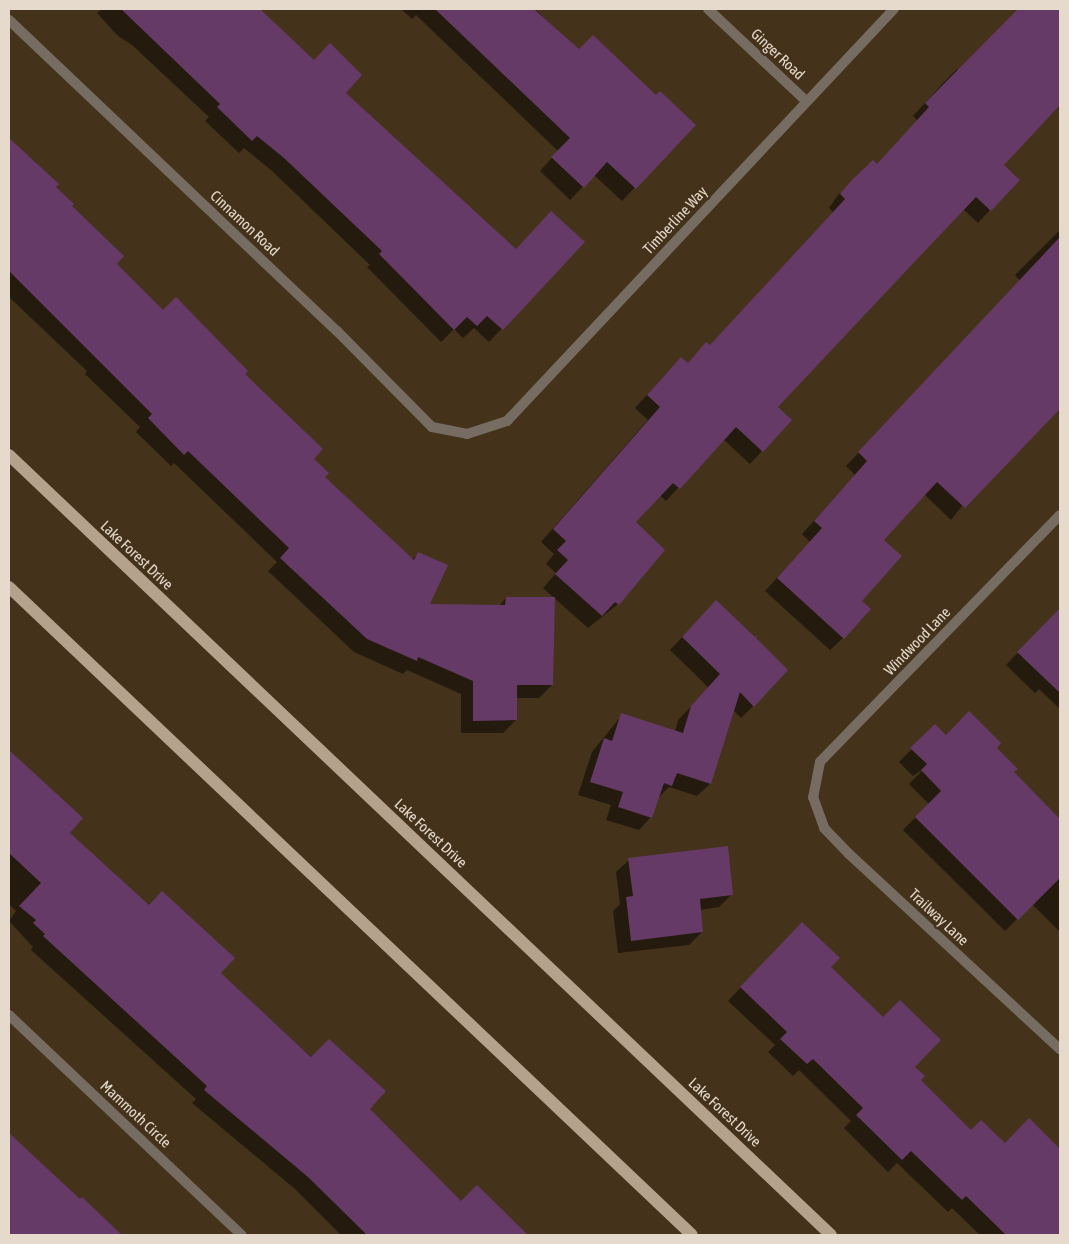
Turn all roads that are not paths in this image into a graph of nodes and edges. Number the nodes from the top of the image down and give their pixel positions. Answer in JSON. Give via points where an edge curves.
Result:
{"nodes":[{"id":1,"x":708,"y":9,"type":"edge"},
{"id":2,"x":894,"y":9,"type":"edge"},
{"id":3,"x":9,"y":20,"type":"edge"},
{"id":4,"x":806,"y":101,"type":"junction"},
{"id":5,"x":467,"y":434,"type":"joint"},
{"id":6,"x":9,"y":455,"type":"edge"},
{"id":7,"x":1060,"y":515,"type":"edge"},
{"id":8,"x":9,"y":587,"type":"edge"},
{"id":9,"x":813,"y":797,"type":"joint"},
{"id":10,"x":9,"y":1016,"type":"edge"},
{"id":11,"x":1060,"y":1049,"type":"edge"},
{"id":12,"x":242,"y":1235,"type":"edge"},
{"id":13,"x":692,"y":1235,"type":"edge"},
{"id":14,"x":831,"y":1235,"type":"edge"}],
"edges":[{"from":1,"to":4,"type":"street","name":"Ginger Road"},
{"from":2,"to":4,"type":"street","name":"Timberline Way"},
{"from":3,"to":5,"type":"street","name":"Cinnamon Road","via":[[330,324],[432,427]]},
{"from":4,"to":5,"type":"street","name":"Timberline Way","via":[[507,421]]},
{"from":6,"to":14,"type":"main road","name":"Lake Forest Drive"},
{"from":7,"to":9,"type":"street","name":"Windwood Lane","via":[[820,762]]},
{"from":8,"to":13,"type":"main road"},
{"from":9,"to":11,"type":"street","name":"Trailway Lane","via":[[824,828],[848,853]]},
{"from":10,"to":12,"type":"street","name":"Mammoth Circle"}]}
